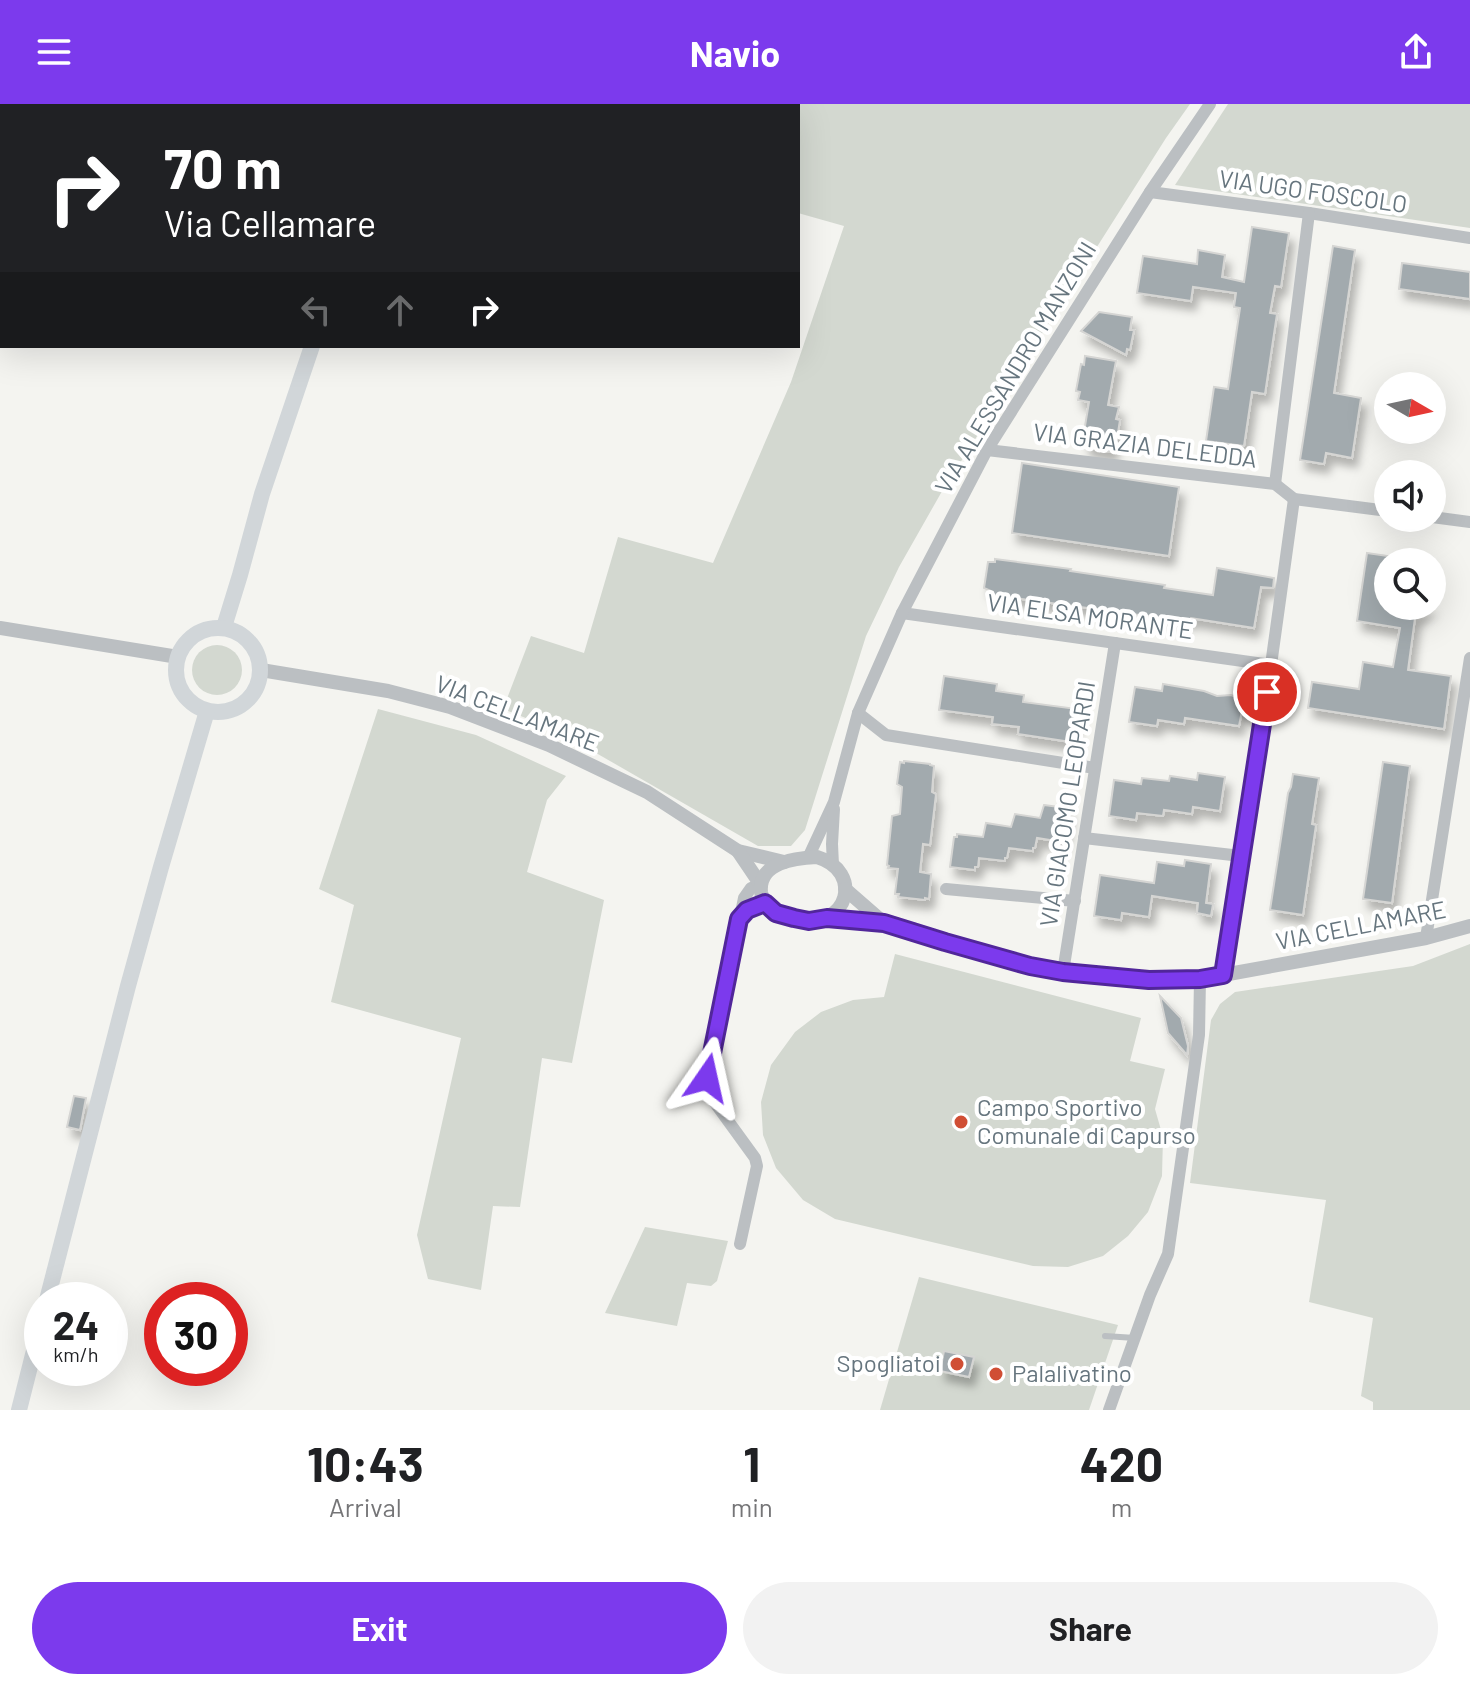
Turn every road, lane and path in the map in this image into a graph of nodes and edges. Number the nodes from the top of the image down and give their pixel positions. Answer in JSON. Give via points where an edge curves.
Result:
{"nodes":[{"id":1,"x":1210,"y":104,"type":"edge"},
{"id":2,"x":1150,"y":192,"type":"junction"},
{"id":3,"x":1309,"y":213,"type":"junction"},
{"id":4,"x":1470,"y":238,"type":"edge"},
{"id":5,"x":311,"y":348,"type":"edge"},
{"id":6,"x":987,"y":450,"type":"junction"},
{"id":7,"x":1275,"y":484,"type":"junction"},
{"id":8,"x":1294,"y":499,"type":"junction"},
{"id":9,"x":1374,"y":509,"type":"edge"},
{"id":10,"x":1446,"y":519,"type":"edge"},
{"id":11,"x":1470,"y":522,"type":"edge"},
{"id":12,"x":902,"y":613,"type":"junction"},
{"id":13,"x":224,"y":627,"type":"junction"},
{"id":14,"x":0,"y":628,"type":"edge"},
{"id":15,"x":1115,"y":643,"type":"junction"},
{"id":16,"x":178,"y":657,"type":"junction"},
{"id":17,"x":1470,"y":658,"type":"edge"},
{"id":18,"x":1271,"y":665,"type":"junction"},
{"id":19,"x":261,"y":670,"type":"junction"},
{"id":20,"x":207,"y":711,"type":"junction"},
{"id":21,"x":858,"y":713,"type":"junction"},
{"id":22,"x":1095,"y":768,"type":"junction"},
{"id":23,"x":834,"y":802,"type":"junction"},
{"id":24,"x":1084,"y":838,"type":"junction"},
{"id":25,"x":738,"y":851,"type":"junction"},
{"id":26,"x":1241,"y":856,"type":"junction"},
{"id":27,"x":808,"y":858,"type":"junction"},
{"id":28,"x":784,"y":862,"type":"junction"},
{"id":29,"x":833,"y":865,"type":"junction"},
{"id":30,"x":761,"y":885,"type":"junction"},
{"id":31,"x":845,"y":889,"type":"junction"},
{"id":32,"x":946,"y":889,"type":"dead end"},
{"id":33,"x":1075,"y":901,"type":"junction"},
{"id":34,"x":765,"y":903,"type":"junction"},
{"id":35,"x":827,"y":918,"type":"junction"},
{"id":36,"x":739,"y":919,"type":"junction"},
{"id":37,"x":884,"y":923,"type":"junction"},
{"id":38,"x":1470,"y":926,"type":"edge"},
{"id":39,"x":1426,"y":938,"type":"junction"},
{"id":40,"x":1063,"y":972,"type":"junction"},
{"id":41,"x":1223,"y":975,"type":"junction"},
{"id":42,"x":1200,"y":979,"type":"junction"},
{"id":43,"x":740,"y":1244,"type":"dead end"},
{"id":44,"x":52,"y":1282,"type":"edge"},
{"id":45,"x":1105,"y":1336,"type":"dead end"},
{"id":46,"x":1135,"y":1338,"type":"junction"},
{"id":47,"x":25,"y":1386,"type":"edge"},
{"id":48,"x":19,"y":1410,"type":"edge"},
{"id":49,"x":1109,"y":1410,"type":"edge"}],
"edges":[{"from":1,"to":2,"type":"street","name":"VIA ALESSANDRO MANZONI"},
{"from":2,"to":3,"type":"street","name":"VIA UGO FOSCOLO"},
{"from":2,"to":6,"type":"street","name":"VIA ALESSANDRO MANZONI"},
{"from":3,"to":4,"type":"street","name":"VIA UGO FOSCOLO"},
{"from":3,"to":7,"type":"street"},
{"from":5,"to":13,"type":"main road"},
{"from":6,"to":7,"type":"street","name":"VIA GRAZIA DELEDDA"},
{"from":6,"to":12,"type":"street","name":"VIA ALESSANDRO MANZONI"},
{"from":7,"to":8,"type":"street","name":"VIA GRAZIA DELEDDA"},
{"from":8,"to":9,"type":"street"},
{"from":8,"to":18,"type":"street"},
{"from":10,"to":11,"type":"street"},
{"from":12,"to":15,"type":"street","name":"VIA ELSA MORANTE"},
{"from":12,"to":21,"type":"street","name":"VIA ALESSANDRO MANZONI"},
{"from":13,"to":16,"type":"main road","via":[[194,635]]},
{"from":13,"to":19,"type":"main road","via":[[251,642]]},
{"from":14,"to":16,"type":"street"},
{"from":15,"to":18,"type":"street","name":"VIA ELSA MORANTE"},
{"from":15,"to":22,"type":"street","name":"VIA GIACOMO LEOPARDI"},
{"from":16,"to":20,"type":"main road","via":[[181,690]]},
{"from":17,"to":39,"type":"street"},
{"from":18,"to":26,"type":"street"},
{"from":19,"to":20,"type":"main road","via":[[256,689],[244,704]]},
{"from":19,"to":25,"type":"street","name":"VIA CELLAMARE","via":[[450,707],[549,745],[647,792]]},
{"from":20,"to":44,"type":"main road","via":[[128,986]]},
{"from":21,"to":22,"type":"street","via":[[886,735]]},
{"from":21,"to":23,"type":"street","name":"VIA ALESSANDRO MANZONI"},
{"from":22,"to":24,"type":"street","name":"VIA GIACOMO LEOPARDI"},
{"from":23,"to":27,"type":"street","name":"VIA ALESSANDRO MANZONI"},
{"from":23,"to":29,"type":"street","name":"VIA ALESSANDRO MANZONI"},
{"from":24,"to":26,"type":"street"},
{"from":24,"to":33,"type":"street","name":"VIA GIACOMO LEOPARDI"},
{"from":25,"to":28,"type":"street","name":"VIA CELLAMARE"},
{"from":25,"to":30,"type":"street","name":"VIA CELLAMARE"},
{"from":26,"to":41,"type":"street"},
{"from":27,"to":28,"type":"street","name":"VIA CELLAMARE"},
{"from":27,"to":29,"type":"street","name":"VIA CELLAMARE"},
{"from":28,"to":30,"type":"street","via":[[770,868]]},
{"from":29,"to":31,"type":"street","name":"VIA CELLAMARE"},
{"from":30,"to":34,"type":"street","name":"VIA CELLAMARE"},
{"from":30,"to":36,"type":"street","via":[[744,898]]},
{"from":31,"to":35,"type":"street","via":[[840,906]]},
{"from":31,"to":37,"type":"street","name":"VIA CELLAMARE"},
{"from":32,"to":33,"type":"street"},
{"from":33,"to":40,"type":"street","name":"VIA GIACOMO LEOPARDI"},
{"from":34,"to":35,"type":"street","name":"VIA CELLAMARE","via":[[783,915],[809,921]]},
{"from":34,"to":36,"type":"street"},
{"from":35,"to":37,"type":"street","name":"VIA CELLAMARE"},
{"from":36,"to":43,"type":"street","via":[[707,1078],[710,1096],[757,1166]]},
{"from":37,"to":40,"type":"street","name":"VIA CELLAMARE"},
{"from":38,"to":39,"type":"street","name":"VIA CELLAMARE"},
{"from":39,"to":41,"type":"street","name":"VIA CELLAMARE"},
{"from":40,"to":42,"type":"street","name":"VIA CELLAMARE"},
{"from":41,"to":42,"type":"street","name":"VIA CELLAMARE"},
{"from":42,"to":46,"type":"street","via":[[1199,1035],[1168,1254]]},
{"from":45,"to":46,"type":"lane"},
{"from":46,"to":49,"type":"street"},
{"from":47,"to":48,"type":"main road"}]}
